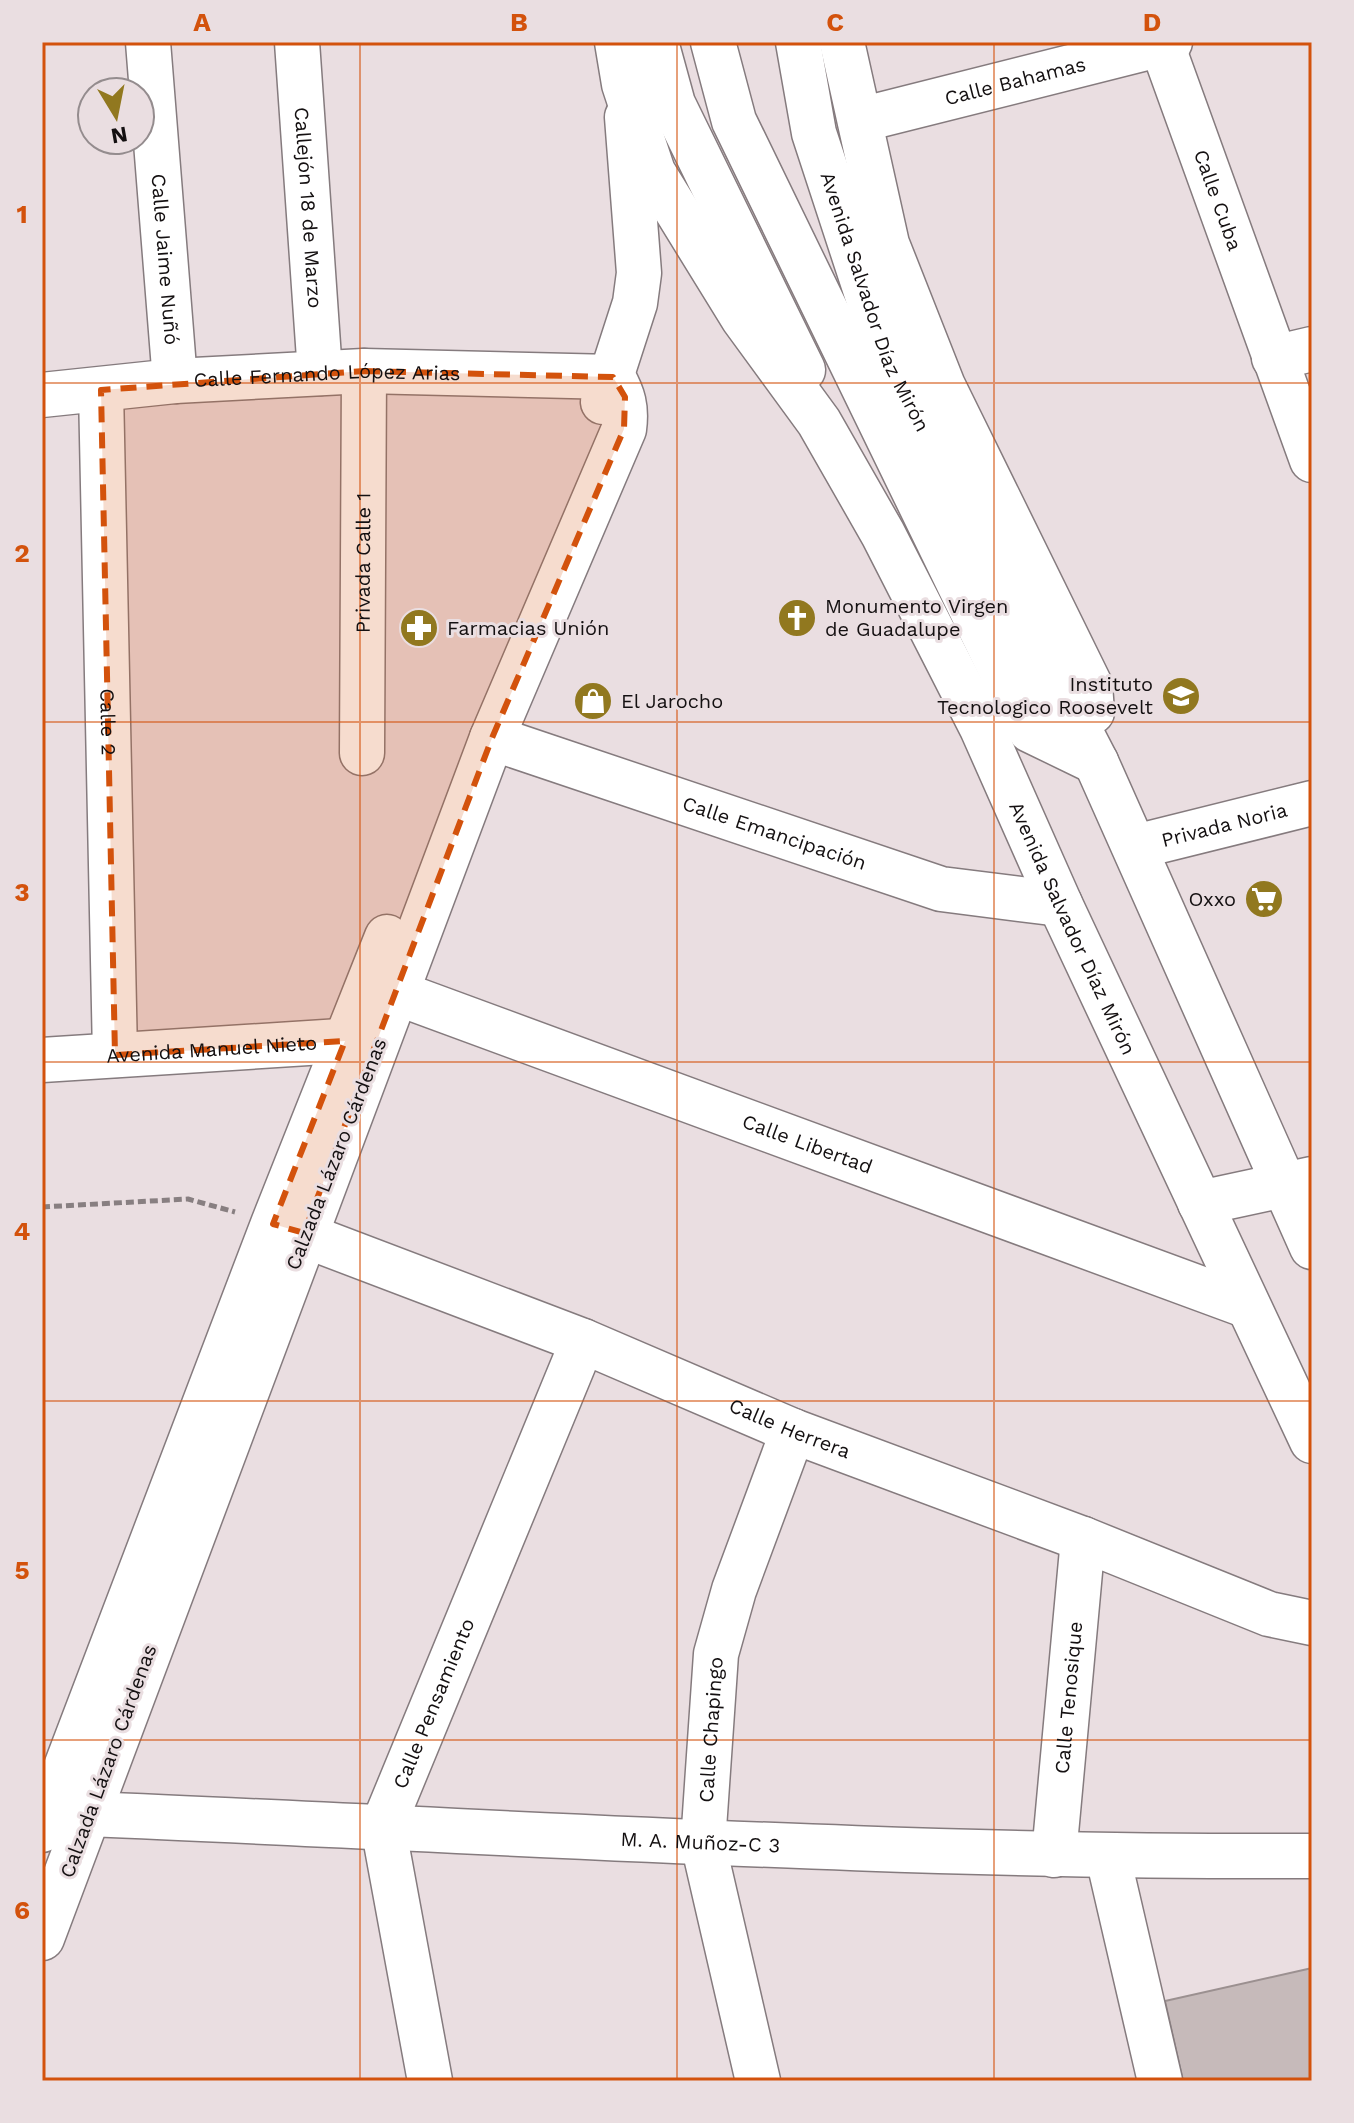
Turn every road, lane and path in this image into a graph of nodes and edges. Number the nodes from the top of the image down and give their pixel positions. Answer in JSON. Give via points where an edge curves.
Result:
{"nodes":[{"id":1,"x":148,"y":42,"type":"edge"},
{"id":2,"x":297,"y":42,"type":"edge"},
{"id":3,"x":617,"y":42,"type":"edge"},
{"id":4,"x":656,"y":42,"type":"edge"},
{"id":5,"x":713,"y":42,"type":"edge"},
{"id":6,"x":798,"y":42,"type":"edge"},
{"id":7,"x":842,"y":42,"type":"edge"},
{"id":8,"x":1164,"y":43,"type":"edge"},
{"id":9,"x":624,"y":84,"type":"junction"},
{"id":10,"x":860,"y":120,"type":"junction"},
{"id":11,"x":1293,"y":353,"type":"edge"},
{"id":12,"x":364,"y":371,"type":"junction"},
{"id":13,"x":320,"y":373,"type":"junction"},
{"id":14,"x":613,"y":377,"type":"junction"},
{"id":15,"x":175,"y":381,"type":"junction"},
{"id":16,"x":101,"y":390,"type":"junction"},
{"id":17,"x":42,"y":395,"type":"edge"},
{"id":18,"x":819,"y":422,"type":"junction"},
{"id":19,"x":1312,"y":460,"type":"edge"},
{"id":20,"x":492,"y":738,"type":"junction"},
{"id":21,"x":362,"y":753,"type":"dead end"},
{"id":22,"x":1096,"y":762,"type":"junction"},
{"id":23,"x":1312,"y":803,"type":"edge"},
{"id":24,"x":1135,"y":847,"type":"junction"},
{"id":25,"x":1060,"y":904,"type":"junction"},
{"id":26,"x":383,"y":986,"type":"junction"},
{"id":27,"x":363,"y":1040,"type":"junction"},
{"id":28,"x":115,"y":1055,"type":"junction"},
{"id":29,"x":42,"y":1060,"type":"edge"},
{"id":30,"x":1298,"y":1182,"type":"edge"},
{"id":31,"x":1200,"y":1203,"type":"junction"},
{"id":32,"x":42,"y":1207,"type":"edge"},
{"id":33,"x":288,"y":1228,"type":"junction"},
{"id":34,"x":1312,"y":1247,"type":"edge"},
{"id":35,"x":1248,"y":1306,"type":"junction"},
{"id":36,"x":583,"y":1341,"type":"junction"},
{"id":37,"x":793,"y":1431,"type":"junction"},
{"id":38,"x":1312,"y":1441,"type":"edge"},
{"id":39,"x":1083,"y":1539,"type":"junction"},
{"id":40,"x":1312,"y":1623,"type":"edge"},
{"id":41,"x":89,"y":1814,"type":"junction"},
{"id":42,"x":383,"y":1826,"type":"junction"},
{"id":43,"x":42,"y":1830,"type":"edge"},
{"id":44,"x":703,"y":1843,"type":"junction"},
{"id":45,"x":1054,"y":1855,"type":"junction"},
{"id":46,"x":1312,"y":1856,"type":"edge"},
{"id":47,"x":1108,"y":1857,"type":"junction"},
{"id":48,"x":42,"y":1938,"type":"edge"},
{"id":49,"x":430,"y":2081,"type":"edge"},
{"id":50,"x":758,"y":2081,"type":"edge"},
{"id":51,"x":1160,"y":2081,"type":"edge"}],
"edges":[{"from":1,"to":15,"type":"street","name":"Calle Jaime Nuñó"},
{"from":2,"to":13,"type":"street","name":"Callejón 18 de Marzo"},
{"from":3,"to":9,"type":"street","name":"Avenida Salvador Díaz Mirón"},
{"from":4,"to":18,"type":"street","name":"Avenida Salvador Díaz Mirón","via":[[673,104],[799,354]]},
{"from":5,"to":22,"type":"street","via":[[734,121],[1030,730]]},
{"from":6,"to":22,"type":"street","name":"Avenida Salvador Díaz Mirón","via":[[814,133],[893,369]]},
{"from":7,"to":10,"type":"street","name":"Avenida Salvador Díaz Mirón"},
{"from":8,"to":10,"type":"street","name":"Calle Bahamas"},
{"from":8,"to":11,"type":"street","name":"Calle Cuba"},
{"from":9,"to":14,"type":"street","name":"Calzada Lázaro Cárdenas","via":[[639,273]]},
{"from":9,"to":18,"type":"street","name":"Avenida Salvador Díaz Mirón","via":[[653,172],[743,318]]},
{"from":10,"to":22,"type":"street","name":"Avenida Salvador Díaz Mirón","via":[[887,244],[938,372],[1090,685]]},
{"from":11,"to":19,"type":"street","name":"Calle Cuba"},
{"from":12,"to":13,"type":"street","name":"Calle Fernando López Arias"},
{"from":12,"to":14,"type":"street","name":"Calle Fernando López Arias"},
{"from":12,"to":21,"type":"street","name":"Privada Calle 1"},
{"from":13,"to":15,"type":"street","name":"Calle Fernando López Arias"},
{"from":14,"to":20,"type":"street","name":"Calzada Lázaro Cárdenas","via":[[625,397],[624,429]]},
{"from":14,"to":26,"type":"street","name":"Calzada Lázaro Cárdenas"},
{"from":15,"to":16,"type":"street","name":"Calle Fernando López Arias"},
{"from":16,"to":17,"type":"street","name":"Calle Fernando López Arias"},
{"from":16,"to":28,"type":"street","name":"Calle 2"},
{"from":18,"to":25,"type":"street","name":"Avenida Salvador Díaz Mirón","via":[[982,728]]},
{"from":20,"to":25,"type":"street","name":"Calle Emancipación","via":[[941,889]]},
{"from":20,"to":26,"type":"street","name":"Calzada Lázaro Cárdenas"},
{"from":22,"to":24,"type":"street","name":"Avenida Salvador Díaz Mirón"},
{"from":23,"to":24,"type":"street","name":"Privada Noria"},
{"from":24,"to":30,"type":"street","name":"Avenida Salvador Díaz Mirón"},
{"from":25,"to":31,"type":"street","name":"Avenida Salvador Díaz Mirón"},
{"from":26,"to":27,"type":"street","name":"Calzada Lázaro Cárdenas"},
{"from":26,"to":35,"type":"street","name":"Calle Libertad"},
{"from":27,"to":28,"type":"street","name":"Avenida Manuel Nieto"},
{"from":27,"to":33,"type":"street","name":"Calzada Lázaro Cárdenas"},
{"from":28,"to":29,"type":"street","name":"Avenida Manuel Nieto"},
{"from":30,"to":31,"type":"street"},
{"from":30,"to":34,"type":"street","name":"Avenida Salvador Díaz Mirón"},
{"from":31,"to":35,"type":"street","name":"Avenida Salvador Díaz Mirón"},
{"from":32,"to":33,"type":"path","via":[[188,1199]]},
{"from":33,"to":36,"type":"street","name":"Calle Herrera"},
{"from":33,"to":41,"type":"street","name":"Calzada Lázaro Cárdenas"},
{"from":33,"to":43,"type":"street","name":"Calzada Lázaro Cárdenas"},
{"from":35,"to":38,"type":"street","name":"Avenida Salvador Díaz Mirón"},
{"from":36,"to":37,"type":"street","name":"Calle Herrera"},
{"from":36,"to":42,"type":"street","name":"Calle Pensamiento"},
{"from":37,"to":39,"type":"street","name":"Calle Herrera"},
{"from":37,"to":44,"type":"street","name":"Calle Chapingo","via":[[716,1654]]},
{"from":39,"to":40,"type":"street","name":"Calle Herrera","via":[[1269,1614]]},
{"from":39,"to":45,"type":"street","name":"Calle Tenosique"},
{"from":41,"to":42,"type":"street","name":"M. A. Muñoz-C 3"},
{"from":41,"to":48,"type":"street","name":"Calzada Lázaro Cárdenas"},
{"from":42,"to":44,"type":"street","name":"M. A. Muñoz-C 3"},
{"from":42,"to":49,"type":"street"},
{"from":44,"to":45,"type":"street","name":"M. A. Muñoz-C 3"},
{"from":44,"to":50,"type":"street","name":"Calle Chapingo"},
{"from":45,"to":47,"type":"street","name":"M. A. Muñoz-C 3"},
{"from":46,"to":47,"type":"street","name":"M. A. Muñoz-C 3"},
{"from":47,"to":51,"type":"street"}]}
